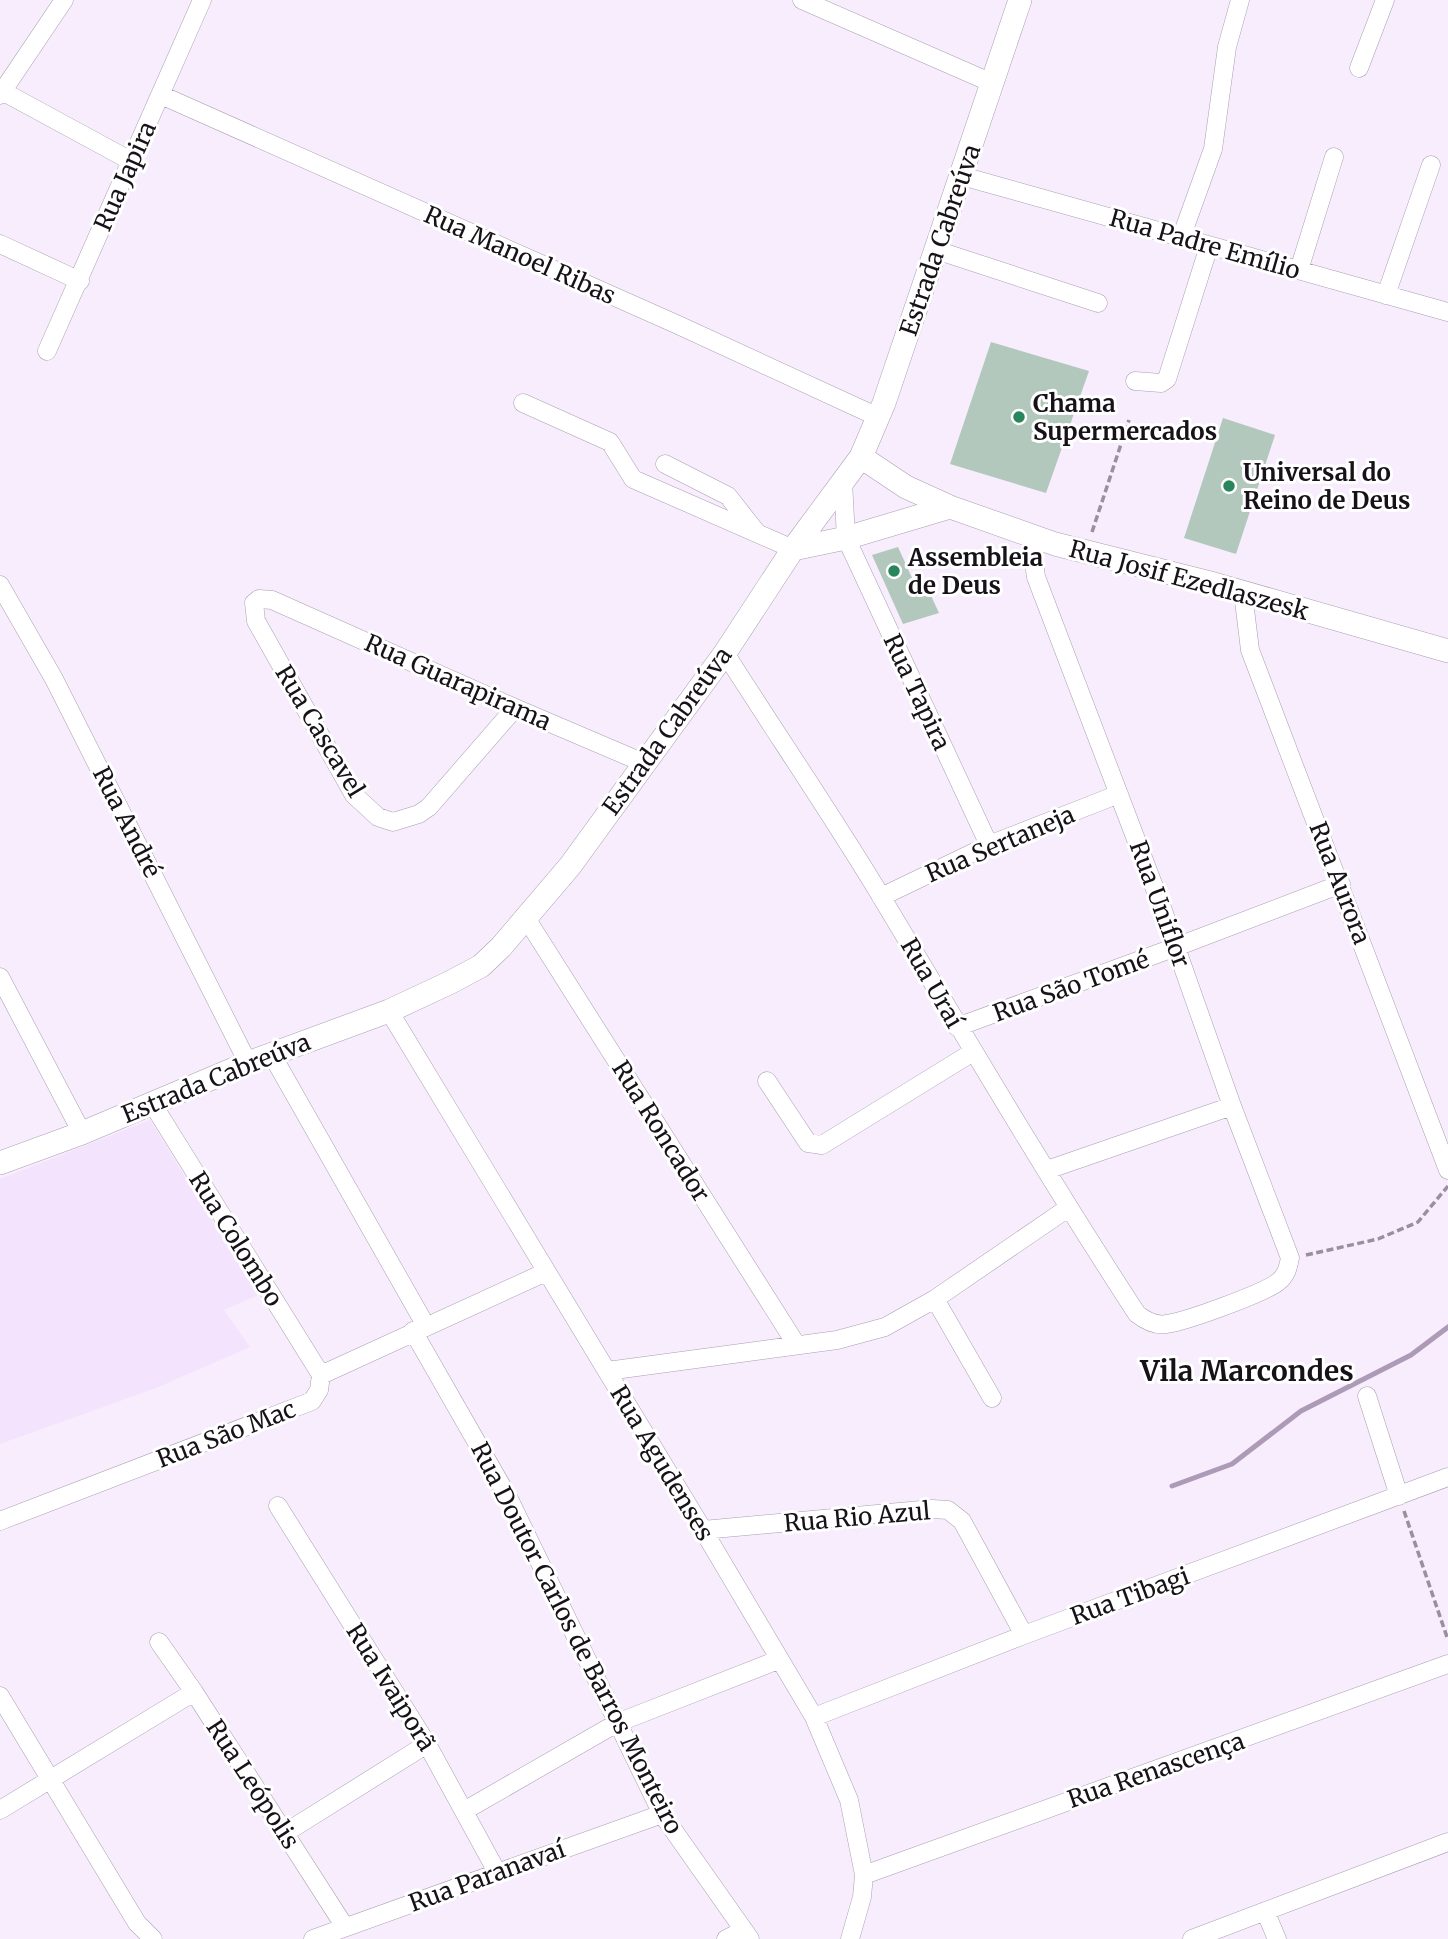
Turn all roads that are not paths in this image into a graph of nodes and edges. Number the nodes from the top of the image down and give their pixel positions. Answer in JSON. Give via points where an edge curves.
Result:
{"nodes":[{"id":1,"x":64,"y":0,"type":"edge"},
{"id":2,"x":202,"y":0,"type":"edge"},
{"id":3,"x":1020,"y":0,"type":"edge"},
{"id":4,"x":1240,"y":0,"type":"edge"},
{"id":5,"x":1385,"y":0,"type":"edge"},
{"id":6,"x":809,"y":1,"type":"edge"},
{"id":7,"x":1359,"y":68,"type":"dead end"},
{"id":8,"x":992,"y":83,"type":"junction"},
{"id":9,"x":1,"y":93,"type":"edge"},
{"id":10,"x":161,"y":95,"type":"junction"},
{"id":11,"x":1334,"y":157,"type":"dead end"},
{"id":12,"x":131,"y":161,"type":"junction"},
{"id":13,"x":1431,"y":165,"type":"dead end"},
{"id":14,"x":962,"y":176,"type":"junction"},
{"id":15,"x":1181,"y":238,"type":"junction"},
{"id":16,"x":0,"y":244,"type":"edge"},
{"id":17,"x":1209,"y":246,"type":"junction"},
{"id":18,"x":936,"y":250,"type":"junction"},
{"id":19,"x":1298,"y":270,"type":"junction"},
{"id":20,"x":80,"y":281,"type":"junction"},
{"id":21,"x":1386,"y":295,"type":"junction"},
{"id":22,"x":1098,"y":303,"type":"dead end"},
{"id":23,"x":1448,"y":312,"type":"edge"},
{"id":24,"x":47,"y":351,"type":"dead end"},
{"id":25,"x":1135,"y":380,"type":"dead end"},
{"id":26,"x":523,"y":402,"type":"dead end"},
{"id":27,"x":878,"y":417,"type":"junction"},
{"id":28,"x":862,"y":457,"type":"junction"},
{"id":29,"x":665,"y":464,"type":"dead end"},
{"id":30,"x":842,"y":481,"type":"junction"},
{"id":31,"x":950,"y":508,"type":"junction"},
{"id":32,"x":757,"y":533,"type":"junction"},
{"id":33,"x":1035,"y":537,"type":"junction"},
{"id":34,"x":846,"y":538,"type":"junction"},
{"id":35,"x":793,"y":549,"type":"junction"},
{"id":36,"x":0,"y":585,"type":"edge"},
{"id":37,"x":1243,"y":593,"type":"junction"},
{"id":38,"x":272,"y":600,"type":"joint"},
{"id":39,"x":1448,"y":651,"type":"edge"},
{"id":40,"x":725,"y":653,"type":"junction"},
{"id":41,"x":515,"y":708,"type":"junction"},
{"id":42,"x":644,"y":762,"type":"junction"},
{"id":43,"x":1119,"y":794,"type":"junction"},
{"id":44,"x":989,"y":845,"type":"junction"},
{"id":45,"x":1341,"y":884,"type":"junction"},
{"id":46,"x":881,"y":897,"type":"junction"},
{"id":47,"x":526,"y":918,"type":"junction"},
{"id":48,"x":1176,"y":947,"type":"junction"},
{"id":49,"x":0,"y":977,"type":"edge"},
{"id":50,"x":389,"y":1011,"type":"junction"},
{"id":51,"x":957,"y":1027,"type":"junction"},
{"id":52,"x":973,"y":1052,"type":"junction"},
{"id":53,"x":272,"y":1055,"type":"junction"},
{"id":54,"x":248,"y":1063,"type":"junction"},
{"id":55,"x":767,"y":1081,"type":"dead end"},
{"id":56,"x":152,"y":1103,"type":"junction"},
{"id":57,"x":1232,"y":1106,"type":"junction"},
{"id":58,"x":82,"y":1133,"type":"junction"},
{"id":59,"x":0,"y":1163,"type":"edge"},
{"id":60,"x":1046,"y":1170,"type":"junction"},
{"id":61,"x":1448,"y":1170,"type":"edge"},
{"id":62,"x":1068,"y":1208,"type":"junction"},
{"id":63,"x":546,"y":1272,"type":"junction"},
{"id":64,"x":935,"y":1299,"type":"junction"},
{"id":65,"x":1137,"y":1314,"type":"joint"},
{"id":66,"x":420,"y":1329,"type":"junction"},
{"id":67,"x":796,"y":1344,"type":"junction"},
{"id":68,"x":607,"y":1371,"type":"junction"},
{"id":69,"x":321,"y":1375,"type":"junction"},
{"id":70,"x":1367,"y":1396,"type":"dead end"},
{"id":71,"x":992,"y":1398,"type":"dead end"},
{"id":72,"x":1448,"y":1477,"type":"edge"},
{"id":73,"x":1399,"y":1496,"type":"junction"},
{"id":74,"x":278,"y":1506,"type":"dead end"},
{"id":75,"x":0,"y":1521,"type":"edge"},
{"id":76,"x":703,"y":1530,"type":"junction"},
{"id":77,"x":1024,"y":1635,"type":"junction"},
{"id":78,"x":159,"y":1643,"type":"dead end"},
{"id":79,"x":778,"y":1660,"type":"junction"},
{"id":80,"x":1448,"y":1664,"type":"edge"},
{"id":81,"x":194,"y":1692,"type":"junction"},
{"id":82,"x":0,"y":1696,"type":"edge"},
{"id":83,"x":814,"y":1717,"type":"junction"},
{"id":84,"x":617,"y":1723,"type":"junction"},
{"id":85,"x":427,"y":1744,"type":"junction"},
{"id":86,"x":51,"y":1778,"type":"junction"},
{"id":87,"x":0,"y":1810,"type":"edge"},
{"id":88,"x":464,"y":1811,"type":"junction"},
{"id":89,"x":662,"y":1814,"type":"junction"},
{"id":90,"x":285,"y":1833,"type":"junction"},
{"id":91,"x":1448,"y":1842,"type":"edge"},
{"id":92,"x":497,"y":1872,"type":"junction"},
{"id":93,"x":864,"y":1875,"type":"junction"},
{"id":94,"x":1265,"y":1911,"type":"junction"},
{"id":95,"x":345,"y":1927,"type":"junction"},
{"id":96,"x":747,"y":1934,"type":"edge"},
{"id":97,"x":153,"y":1939,"type":"edge"},
{"id":98,"x":313,"y":1939,"type":"edge"},
{"id":99,"x":726,"y":1939,"type":"edge"},
{"id":100,"x":850,"y":1939,"type":"edge"},
{"id":101,"x":1192,"y":1939,"type":"edge"},
{"id":102,"x":1277,"y":1939,"type":"edge"}],
"edges":[{"from":1,"to":9,"type":"street"},
{"from":2,"to":10,"type":"street","name":"Rua Japira"},
{"from":3,"to":8,"type":"main road","name":"Estrada Cabreúva"},
{"from":4,"to":15,"type":"street","via":[[1227,47],[1213,149]]},
{"from":5,"to":7,"type":"street"},
{"from":6,"to":8,"type":"street"},
{"from":8,"to":14,"type":"main road","name":"Estrada Cabreúva"},
{"from":9,"to":12,"type":"street"},
{"from":10,"to":12,"type":"street","name":"Rua Japira"},
{"from":10,"to":27,"type":"street","name":"Rua Manoel Ribas"},
{"from":11,"to":19,"type":"street"},
{"from":12,"to":20,"type":"street","name":"Rua Japira"},
{"from":13,"to":21,"type":"street"},
{"from":14,"to":15,"type":"street","name":"Rua Padre Emílio"},
{"from":14,"to":18,"type":"main road","name":"Estrada Cabreúva"},
{"from":15,"to":17,"type":"street","name":"Rua Padre Emílio"},
{"from":16,"to":20,"type":"street"},
{"from":17,"to":19,"type":"street","name":"Rua Padre Emílio"},
{"from":17,"to":25,"type":"street","via":[[1167,379],[1161,383]]},
{"from":18,"to":22,"type":"street"},
{"from":18,"to":27,"type":"main road","name":"Estrada Cabreúva"},
{"from":19,"to":21,"type":"street","name":"Rua Padre Emílio"},
{"from":20,"to":24,"type":"street","name":"Rua Japira"},
{"from":21,"to":23,"type":"street","name":"Rua Padre Emílio"},
{"from":26,"to":32,"type":"street","via":[[610,442],[633,479]]},
{"from":27,"to":28,"type":"main road","name":"Estrada Cabreúva"},
{"from":28,"to":30,"type":"main road","name":"Estrada Cabreúva"},
{"from":28,"to":31,"type":"main road","name":"Rua Josif Ezedlaszesk","via":[[906,488]]},
{"from":29,"to":32,"type":"street","via":[[729,496]]},
{"from":30,"to":34,"type":"street"},
{"from":30,"to":35,"type":"main road","name":"Estrada Cabreúva"},
{"from":31,"to":33,"type":"main road","name":"Rua Josif Ezedlaszesk"},
{"from":31,"to":34,"type":"main road"},
{"from":32,"to":35,"type":"street"},
{"from":33,"to":37,"type":"main road","name":"Rua Josif Ezedlaszesk"},
{"from":33,"to":43,"type":"street","name":"Rua Uniflor","via":[[1036,577]]},
{"from":34,"to":35,"type":"main road"},
{"from":34,"to":44,"type":"street","name":"Rua Tapira"},
{"from":35,"to":40,"type":"main road","name":"Estrada Cabreúva"},
{"from":36,"to":54,"type":"street","name":"Rua André","via":[[54,679]]},
{"from":37,"to":39,"type":"main road","name":"Rua Josif Ezedlaszesk"},
{"from":37,"to":45,"type":"street","name":"Rua Aurora","via":[[1250,650]]},
{"from":38,"to":41,"type":"street","name":"Rua Guarapirama"},
{"from":38,"to":41,"type":"street","name":"Rua Cascavel","via":[[254,603],[256,621],[354,795],[378,817],[407,820],[429,807]]},
{"from":40,"to":42,"type":"main road","name":"Estrada Cabreúva"},
{"from":40,"to":46,"type":"street","name":"Rua Uraí"},
{"from":41,"to":42,"type":"street","name":"Rua Guarapirama"},
{"from":42,"to":47,"type":"main road","name":"Estrada Cabreúva","via":[[570,866]]},
{"from":43,"to":44,"type":"street","name":"Rua Sertaneja"},
{"from":43,"to":48,"type":"street","name":"Rua Uniflor"},
{"from":44,"to":46,"type":"street","name":"Rua Sertaneja"},
{"from":45,"to":48,"type":"street","name":"Rua São Tomé"},
{"from":45,"to":61,"type":"street","name":"Rua Aurora"},
{"from":46,"to":51,"type":"street","name":"Rua Uraí"},
{"from":47,"to":50,"type":"main road","name":"Estrada Cabreúva","via":[[481,966]]},
{"from":47,"to":67,"type":"street","name":"Rua Roncador"},
{"from":48,"to":51,"type":"street","name":"Rua São Tomé"},
{"from":48,"to":57,"type":"street","name":"Rua Uniflor"},
{"from":49,"to":58,"type":"street"},
{"from":50,"to":53,"type":"main road","name":"Estrada Cabreúva"},
{"from":50,"to":63,"type":"street","name":"Rua Agudenses"},
{"from":51,"to":52,"type":"street","name":"Rua Uraí"},
{"from":52,"to":55,"type":"street","via":[[822,1145],[808,1143]]},
{"from":52,"to":60,"type":"street","name":"Rua Uraí"},
{"from":53,"to":54,"type":"main road","name":"Estrada Cabreúva"},
{"from":53,"to":66,"type":"street","name":"Rua Doutor Carlos de Barros Monteiro"},
{"from":54,"to":56,"type":"main road","name":"Estrada Cabreúva"},
{"from":56,"to":58,"type":"main road","name":"Estrada Cabreúva"},
{"from":56,"to":69,"type":"street","name":"Rua Colombo"},
{"from":57,"to":60,"type":"street"},
{"from":57,"to":65,"type":"street","name":"Rua Uniflor","via":[[1289,1264],[1280,1281],[1268,1288],[1206,1312],[1166,1324],[1148,1322]]},
{"from":58,"to":59,"type":"main road","name":"Estrada Cabreúva"},
{"from":60,"to":62,"type":"street","name":"Rua Uraí"},
{"from":62,"to":64,"type":"street"},
{"from":62,"to":65,"type":"street","name":"Rua Uraí"},
{"from":63,"to":66,"type":"street"},
{"from":63,"to":68,"type":"street","name":"Rua Agudenses"},
{"from":64,"to":67,"type":"street","via":[[885,1327],[837,1340]]},
{"from":64,"to":71,"type":"street"},
{"from":66,"to":69,"type":"street"},
{"from":66,"to":84,"type":"street","name":"Rua Doutor Carlos de Barros Monteiro","via":[[508,1497]]},
{"from":67,"to":68,"type":"street"},
{"from":68,"to":76,"type":"street","name":"Rua Agudenses"},
{"from":69,"to":75,"type":"street","name":"Rua São Mac","via":[[312,1401]]},
{"from":70,"to":73,"type":"street"},
{"from":72,"to":73,"type":"street","name":"Rua Tibagi"},
{"from":73,"to":77,"type":"street","name":"Rua Tibagi"},
{"from":74,"to":85,"type":"street","name":"Rua Ivaiporã"},
{"from":76,"to":77,"type":"street","name":"Rua Rio Azul","via":[[948,1510],[962,1521]]},
{"from":76,"to":79,"type":"street","name":"Rua Agudenses"},
{"from":77,"to":83,"type":"street","name":"Rua Tibagi"},
{"from":78,"to":81,"type":"street","name":"Rua Leópolis"},
{"from":79,"to":83,"type":"street","name":"Rua Agudenses"},
{"from":79,"to":84,"type":"street"},
{"from":80,"to":93,"type":"street","name":"Rua Renascença"},
{"from":81,"to":86,"type":"street"},
{"from":81,"to":90,"type":"street","name":"Rua Leópolis"},
{"from":82,"to":86,"type":"street"},
{"from":83,"to":93,"type":"street","name":"Rua Agudenses","via":[[849,1800]]},
{"from":84,"to":88,"type":"street"},
{"from":84,"to":89,"type":"street","name":"Rua Doutor Carlos de Barros Monteiro"},
{"from":85,"to":88,"type":"street","name":"Rua Ivaiporã"},
{"from":85,"to":90,"type":"street"},
{"from":86,"to":87,"type":"street"},
{"from":86,"to":97,"type":"street","via":[[138,1923]]},
{"from":88,"to":92,"type":"street","name":"Rua Ivaiporã"},
{"from":89,"to":92,"type":"street","name":"Rua Paranavaí"},
{"from":89,"to":96,"type":"street","name":"Rua Doutor Carlos de Barros Monteiro"},
{"from":90,"to":95,"type":"street","name":"Rua Leópolis"},
{"from":91,"to":94,"type":"street"},
{"from":92,"to":95,"type":"street","name":"Rua Paranavaí"},
{"from":93,"to":100,"type":"street","name":"Rua Agudenses"},
{"from":94,"to":101,"type":"street"},
{"from":94,"to":102,"type":"street"},
{"from":95,"to":98,"type":"street","name":"Rua Paranavaí"},
{"from":96,"to":99,"type":"street"}]}
